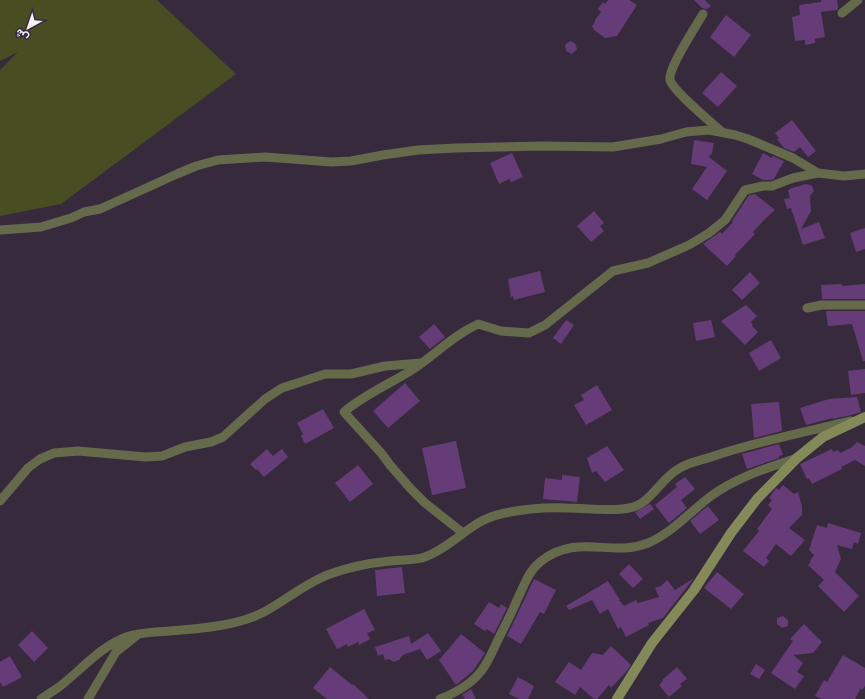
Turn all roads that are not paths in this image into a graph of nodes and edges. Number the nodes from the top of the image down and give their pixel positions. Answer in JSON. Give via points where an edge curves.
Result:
{"nodes":[{"id":1,"x":858,"y":0,"type":"edge"},
{"id":2,"x":842,"y":13,"type":"dead end"},
{"id":3,"x":703,"y":14,"type":"dead end"},
{"id":4,"x":722,"y":132,"type":"junction"},
{"id":5,"x":818,"y":173,"type":"junction"},
{"id":6,"x":865,"y":174,"type":"edge"},
{"id":7,"x":0,"y":230,"type":"edge"},
{"id":8,"x":865,"y":305,"type":"edge"},
{"id":9,"x":807,"y":308,"type":"dead end"},
{"id":10,"x":421,"y":363,"type":"junction"},
{"id":11,"x":864,"y":417,"type":"edge"},
{"id":12,"x":797,"y":458,"type":"junction"},
{"id":13,"x":0,"y":501,"type":"edge"},
{"id":14,"x":463,"y":533,"type":"junction"},
{"id":15,"x":140,"y":633,"type":"junction"},
{"id":16,"x":41,"y":699,"type":"edge"},
{"id":17,"x":88,"y":699,"type":"edge"},
{"id":18,"x":440,"y":699,"type":"edge"},
{"id":19,"x":617,"y":699,"type":"edge"}],
"edges":[{"from":1,"to":2,"type":"street"},
{"from":3,"to":4,"type":"street","via":[[676,59],[670,79],[679,92]]},
{"from":4,"to":5,"type":"street","via":[[748,139],[793,158]]},
{"from":4,"to":7,"type":"street","via":[[686,132],[662,139],[613,147],[449,148],[332,162],[265,157],[218,160],[184,171],[100,209],[41,227]]},
{"from":5,"to":6,"type":"street","via":[[844,176]]},
{"from":5,"to":10,"type":"street","via":[[772,186],[745,190],[724,220],[709,233],[648,263],[613,271],[545,325],[529,333],[501,331],[478,324],[463,331]]},
{"from":8,"to":9,"type":"street","via":[[822,305]]},
{"from":10,"to":13,"type":"street","via":[[385,366],[351,374],[325,374],[282,388],[265,399],[223,437],[184,447],[162,456],[78,451],[54,453],[28,468]]},
{"from":10,"to":14,"type":"street","via":[[344,412],[410,488]]},
{"from":11,"to":12,"type":"main road","via":[[823,437]]},
{"from":11,"to":14,"type":"street","via":[[752,444],[681,467],[665,479],[642,504],[631,508],[521,510],[491,516]]},
{"from":12,"to":18,"type":"street","via":[[726,486],[648,543],[618,548],[571,547],[549,555],[532,570],[481,671],[464,687]]},
{"from":12,"to":19,"type":"main road","via":[[757,499],[731,533],[694,590],[652,644]]},
{"from":14,"to":15,"type":"street","via":[[423,558],[370,564],[327,575],[244,621]]},
{"from":15,"to":16,"type":"street","via":[[125,637],[108,647]]},
{"from":15,"to":17,"type":"street","via":[[116,652]]}]}
